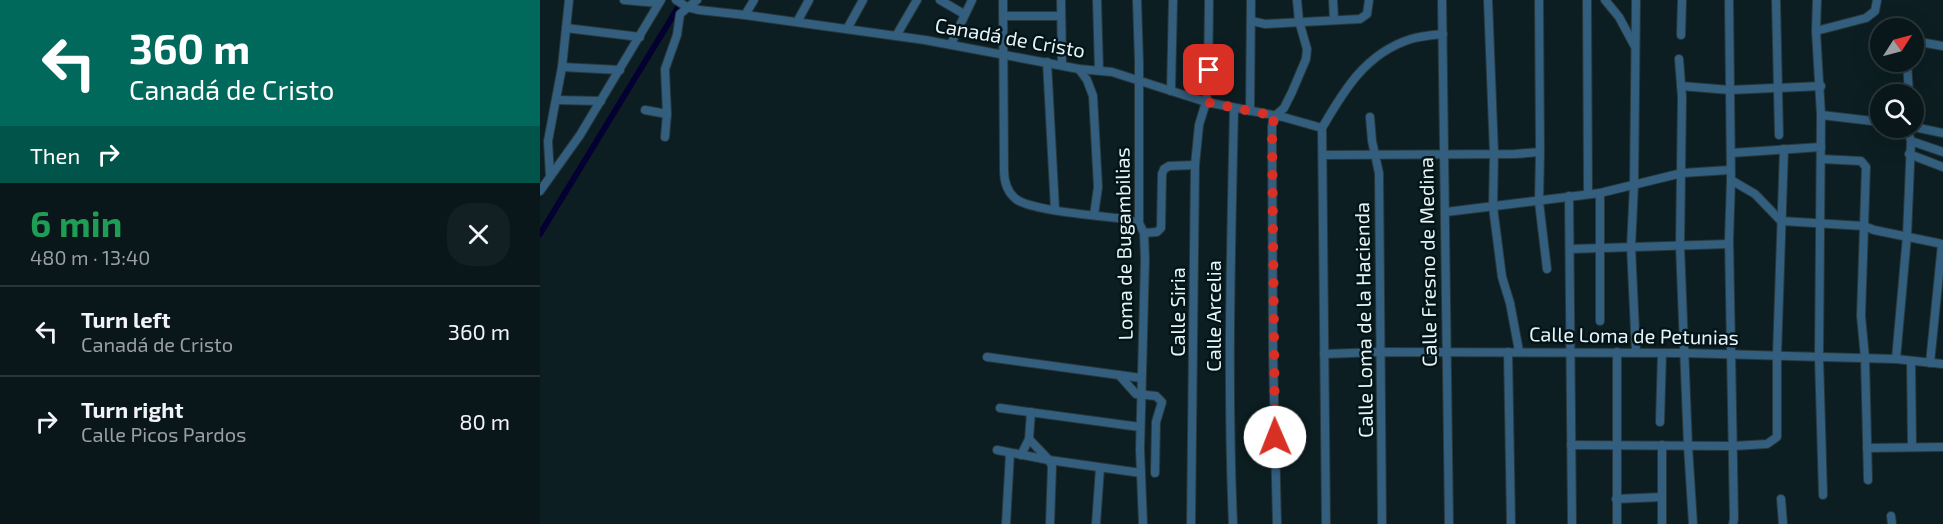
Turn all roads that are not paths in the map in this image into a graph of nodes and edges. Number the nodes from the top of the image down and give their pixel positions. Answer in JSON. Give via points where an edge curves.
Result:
{"nodes":[{"id":1,"x":569,"y":0,"type":"edge"},
{"id":2,"x":624,"y":0,"type":"edge"},
{"id":3,"x":697,"y":0,"type":"edge"},
{"id":4,"x":754,"y":0,"type":"edge"},
{"id":5,"x":809,"y":0,"type":"edge"},
{"id":6,"x":863,"y":0,"type":"edge"},
{"id":7,"x":917,"y":0,"type":"edge"},
{"id":8,"x":940,"y":0,"type":"edge"},
{"id":9,"x":972,"y":0,"type":"edge"},
{"id":10,"x":1003,"y":0,"type":"edge"},
{"id":11,"x":1061,"y":0,"type":"edge"},
{"id":12,"x":1097,"y":0,"type":"edge"},
{"id":13,"x":1137,"y":0,"type":"edge"},
{"id":14,"x":1173,"y":0,"type":"edge"},
{"id":15,"x":1209,"y":0,"type":"edge"},
{"id":16,"x":1251,"y":0,"type":"edge"},
{"id":17,"x":1297,"y":0,"type":"edge"},
{"id":18,"x":1333,"y":0,"type":"edge"},
{"id":19,"x":1369,"y":0,"type":"edge"},
{"id":20,"x":1442,"y":0,"type":"edge"},
{"id":21,"x":1488,"y":0,"type":"edge"},
{"id":22,"x":1539,"y":0,"type":"edge"},
{"id":23,"x":1587,"y":0,"type":"edge"},
{"id":24,"x":1605,"y":0,"type":"edge"},
{"id":25,"x":1635,"y":0,"type":"edge"},
{"id":26,"x":1682,"y":0,"type":"edge"},
{"id":27,"x":1729,"y":0,"type":"edge"},
{"id":28,"x":1776,"y":0,"type":"edge"},
{"id":29,"x":1817,"y":0,"type":"edge"},
{"id":30,"x":1876,"y":0,"type":"edge"},
{"id":31,"x":660,"y":2,"type":"edge"},
{"id":32,"x":682,"y":4,"type":"edge"},
{"id":33,"x":964,"y":14,"type":"junction"},
{"id":34,"x":745,"y":15,"type":"junction"},
{"id":35,"x":1004,"y":16,"type":"junction"},
{"id":36,"x":1061,"y":16,"type":"junction"},
{"id":37,"x":1334,"y":19,"type":"junction"},
{"id":38,"x":1252,"y":21,"type":"junction"},
{"id":39,"x":1299,"y":21,"type":"junction"},
{"id":40,"x":796,"y":22,"type":"junction"},
{"id":41,"x":566,"y":28,"type":"junction"},
{"id":42,"x":847,"y":29,"type":"junction"},
{"id":43,"x":1816,"y":31,"type":"junction"},
{"id":44,"x":1443,"y":34,"type":"junction"},
{"id":45,"x":1680,"y":35,"type":"dead end"},
{"id":46,"x":896,"y":36,"type":"junction"},
{"id":47,"x":640,"y":37,"type":"junction"},
{"id":48,"x":1924,"y":43,"type":"edge"},
{"id":49,"x":951,"y":44,"type":"junction"},
{"id":50,"x":1943,"y":46,"type":"edge"},
{"id":51,"x":1635,"y":47,"type":"junction"},
{"id":52,"x":1004,"y":54,"type":"junction"},
{"id":53,"x":1678,"y":59,"type":"dead end"},
{"id":54,"x":1047,"y":62,"type":"junction"},
{"id":55,"x":1062,"y":65,"type":"junction"},
{"id":56,"x":562,"y":67,"type":"junction"},
{"id":57,"x":1079,"y":69,"type":"junction"},
{"id":58,"x":621,"y":70,"type":"junction"},
{"id":59,"x":1099,"y":70,"type":"junction"},
{"id":60,"x":1139,"y":81,"type":"junction"},
{"id":61,"x":1681,"y":86,"type":"junction"},
{"id":62,"x":1821,"y":86,"type":"junction"},
{"id":63,"x":1777,"y":88,"type":"junction"},
{"id":64,"x":1730,"y":90,"type":"junction"},
{"id":65,"x":1171,"y":91,"type":"junction"},
{"id":66,"x":556,"y":100,"type":"junction"},
{"id":67,"x":601,"y":101,"type":"junction"},
{"id":68,"x":1206,"y":102,"type":"junction"},
{"id":69,"x":1234,"y":108,"type":"junction"},
{"id":70,"x":645,"y":110,"type":"dead end"},
{"id":71,"x":1250,"y":111,"type":"junction"},
{"id":72,"x":667,"y":114,"type":"junction"},
{"id":73,"x":1821,"y":115,"type":"junction"},
{"id":74,"x":1275,"y":116,"type":"junction"},
{"id":75,"x":1370,"y":117,"type":"dead end"},
{"id":76,"x":1870,"y":121,"type":"edge"},
{"id":77,"x":1322,"y":129,"type":"junction"},
{"id":78,"x":1924,"y":129,"type":"edge"},
{"id":79,"x":1943,"y":133,"type":"edge"},
{"id":80,"x":1779,"y":135,"type":"dead end"},
{"id":81,"x":665,"y":137,"type":"dead end"},
{"id":82,"x":1910,"y":138,"type":"edge"},
{"id":83,"x":1911,"y":141,"type":"junction"},
{"id":84,"x":1821,"y":147,"type":"junction"},
{"id":85,"x":1784,"y":149,"type":"junction"},
{"id":86,"x":1540,"y":152,"type":"junction"},
{"id":87,"x":1943,"y":152,"type":"edge"},
{"id":88,"x":1494,"y":153,"type":"junction"},
{"id":89,"x":1731,"y":153,"type":"junction"},
{"id":90,"x":1375,"y":154,"type":"junction"},
{"id":91,"x":1444,"y":154,"type":"junction"},
{"id":92,"x":1909,"y":154,"type":"junction"},
{"id":93,"x":1323,"y":155,"type":"junction"},
{"id":94,"x":1821,"y":159,"type":"junction"},
{"id":95,"x":1195,"y":165,"type":"junction"},
{"id":96,"x":1943,"y":167,"type":"edge"},
{"id":97,"x":1730,"y":170,"type":"junction"},
{"id":98,"x":1682,"y":173,"type":"junction"},
{"id":99,"x":545,"y":180,"type":"edge"},
{"id":100,"x":1731,"y":180,"type":"junction"},
{"id":101,"x":1634,"y":185,"type":"junction"},
{"id":102,"x":540,"y":191,"type":"edge"},
{"id":103,"x":1600,"y":193,"type":"junction"},
{"id":104,"x":1588,"y":194,"type":"junction"},
{"id":105,"x":1569,"y":196,"type":"junction"},
{"id":106,"x":1539,"y":202,"type":"junction"},
{"id":107,"x":1493,"y":207,"type":"junction"},
{"id":108,"x":1055,"y":209,"type":"junction"},
{"id":109,"x":1446,"y":212,"type":"junction"},
{"id":110,"x":1094,"y":216,"type":"junction"},
{"id":111,"x":1781,"y":221,"type":"junction"},
{"id":112,"x":1139,"y":223,"type":"junction"},
{"id":113,"x":1820,"y":223,"type":"junction"},
{"id":114,"x":1864,"y":226,"type":"junction"},
{"id":115,"x":1144,"y":233,"type":"junction"},
{"id":116,"x":1907,"y":236,"type":"junction"},
{"id":117,"x":1729,"y":244,"type":"junction"},
{"id":118,"x":1942,"y":244,"type":"edge"},
{"id":119,"x":1680,"y":246,"type":"junction"},
{"id":120,"x":1599,"y":247,"type":"junction"},
{"id":121,"x":1631,"y":247,"type":"junction"},
{"id":122,"x":1571,"y":249,"type":"junction"},
{"id":123,"x":1547,"y":269,"type":"dead end"},
{"id":124,"x":1600,"y":321,"type":"dead end"},
{"id":125,"x":1519,"y":351,"type":"junction"},
{"id":126,"x":1572,"y":351,"type":"junction"},
{"id":127,"x":1379,"y":352,"type":"junction"},
{"id":128,"x":1446,"y":352,"type":"junction"},
{"id":129,"x":1508,"y":352,"type":"junction"},
{"id":130,"x":1617,"y":352,"type":"junction"},
{"id":131,"x":1636,"y":352,"type":"junction"},
{"id":132,"x":1662,"y":353,"type":"junction"},
{"id":133,"x":1685,"y":353,"type":"junction"},
{"id":134,"x":1324,"y":354,"type":"junction"},
{"id":135,"x":1731,"y":354,"type":"junction"},
{"id":136,"x":1777,"y":355,"type":"junction"},
{"id":137,"x":987,"y":357,"type":"dead end"},
{"id":138,"x":1819,"y":357,"type":"junction"},
{"id":139,"x":1865,"y":358,"type":"junction"},
{"id":140,"x":1896,"y":359,"type":"junction"},
{"id":141,"x":1911,"y":361,"type":"junction"},
{"id":142,"x":1930,"y":363,"type":"junction"},
{"id":143,"x":1943,"y":364,"type":"edge"},
{"id":144,"x":1119,"y":375,"type":"junction"},
{"id":145,"x":1141,"y":378,"type":"junction"},
{"id":146,"x":1140,"y":395,"type":"junction"},
{"id":147,"x":1000,"y":408,"type":"dead end"},
{"id":148,"x":1031,"y":412,"type":"junction"},
{"id":149,"x":1660,"y":422,"type":"dead end"},
{"id":150,"x":1140,"y":427,"type":"junction"},
{"id":151,"x":1029,"y":439,"type":"junction"},
{"id":152,"x":1571,"y":445,"type":"junction"},
{"id":153,"x":1616,"y":445,"type":"junction"},
{"id":154,"x":1662,"y":446,"type":"junction"},
{"id":155,"x":1688,"y":446,"type":"junction"},
{"id":156,"x":1733,"y":446,"type":"junction"},
{"id":157,"x":1912,"y":446,"type":"junction"},
{"id":158,"x":1943,"y":447,"type":"edge"},
{"id":159,"x":1867,"y":448,"type":"junction"},
{"id":160,"x":997,"y":450,"type":"dead end"},
{"id":161,"x":1010,"y":453,"type":"junction"},
{"id":162,"x":1021,"y":455,"type":"junction"},
{"id":163,"x":1049,"y":460,"type":"junction"},
{"id":164,"x":1100,"y":468,"type":"junction"},
{"id":165,"x":1141,"y":473,"type":"junction"},
{"id":166,"x":1155,"y":473,"type":"dead end"},
{"id":167,"x":1868,"y":480,"type":"dead end"},
{"id":168,"x":1823,"y":495,"type":"dead end"},
{"id":169,"x":1662,"y":497,"type":"junction"},
{"id":170,"x":1616,"y":499,"type":"junction"},
{"id":171,"x":1781,"y":499,"type":"dead end"},
{"id":172,"x":1006,"y":524,"type":"edge"},
{"id":173,"x":1050,"y":524,"type":"edge"},
{"id":174,"x":1096,"y":524,"type":"edge"},
{"id":175,"x":1143,"y":524,"type":"edge"},
{"id":176,"x":1191,"y":524,"type":"edge"},
{"id":177,"x":1233,"y":524,"type":"edge"},
{"id":178,"x":1276,"y":524,"type":"edge"},
{"id":179,"x":1326,"y":524,"type":"edge"},
{"id":180,"x":1382,"y":524,"type":"edge"},
{"id":181,"x":1449,"y":524,"type":"edge"},
{"id":182,"x":1511,"y":524,"type":"edge"},
{"id":183,"x":1572,"y":524,"type":"edge"},
{"id":184,"x":1617,"y":524,"type":"edge"},
{"id":185,"x":1662,"y":524,"type":"edge"},
{"id":186,"x":1693,"y":524,"type":"edge"},
{"id":187,"x":1732,"y":524,"type":"edge"},
{"id":188,"x":1783,"y":524,"type":"edge"}],
"edges":[{"from":1,"to":41,"type":"street"},
{"from":2,"to":31,"type":"street"},
{"from":3,"to":32,"type":"street"},
{"from":4,"to":34,"type":"street"},
{"from":5,"to":40,"type":"street"},
{"from":6,"to":42,"type":"street"},
{"from":7,"to":46,"type":"street"},
{"from":8,"to":33,"type":"street"},
{"from":9,"to":33,"type":"street"},
{"from":10,"to":35,"type":"street"},
{"from":11,"to":36,"type":"street"},
{"from":12,"to":59,"type":"street"},
{"from":13,"to":60,"type":"street","name":"Loma de Bugambilias"},
{"from":14,"to":65,"type":"street"},
{"from":15,"to":68,"type":"street","name":"Calle Siria"},
{"from":16,"to":38,"type":"street"},
{"from":17,"to":39,"type":"street"},
{"from":18,"to":37,"type":"street"},
{"from":19,"to":37,"type":"street","via":[[1365,17]]},
{"from":20,"to":44,"type":"street","name":"Calle Fresno de Medina"},
{"from":21,"to":88,"type":"street"},
{"from":22,"to":86,"type":"street"},
{"from":23,"to":104,"type":"street"},
{"from":24,"to":51,"type":"street","via":[[1626,27]]},
{"from":25,"to":51,"type":"street"},
{"from":26,"to":45,"type":"street"},
{"from":27,"to":64,"type":"street"},
{"from":28,"to":63,"type":"street"},
{"from":29,"to":43,"type":"street"},
{"from":30,"to":43,"type":"street","via":[[1875,11],[1866,18]]},
{"from":31,"to":47,"type":"street"},
{"from":32,"to":34,"type":"street","name":"Canadá de Cristo"},
{"from":32,"to":72,"type":"street","via":[[677,35],[665,69]]},
{"from":33,"to":49,"type":"street"},
{"from":34,"to":40,"type":"street","name":"Canadá de Cristo"},
{"from":35,"to":36,"type":"street"},
{"from":35,"to":52,"type":"street"},
{"from":36,"to":55,"type":"street"},
{"from":37,"to":39,"type":"street"},
{"from":38,"to":39,"type":"street"},
{"from":38,"to":71,"type":"street"},
{"from":39,"to":74,"type":"street","via":[[1306,59],[1284,108]]},
{"from":40,"to":42,"type":"street","name":"Canadá de Cristo"},
{"from":41,"to":47,"type":"street"},
{"from":41,"to":56,"type":"street"},
{"from":42,"to":46,"type":"street","name":"Canadá de Cristo"},
{"from":43,"to":62,"type":"street"},
{"from":44,"to":77,"type":"street","via":[[1395,45],[1369,63],[1343,91]]},
{"from":44,"to":91,"type":"street","name":"Calle Fresno de Medina"},
{"from":46,"to":49,"type":"street","name":"Canadá de Cristo"},
{"from":47,"to":58,"type":"street"},
{"from":48,"to":50,"type":"street"},
{"from":49,"to":52,"type":"street","name":"Canadá de Cristo"},
{"from":51,"to":101,"type":"street"},
{"from":52,"to":54,"type":"street","name":"Canadá de Cristo"},
{"from":52,"to":108,"type":"street","via":[[1004,179],[1015,199],[1030,206]]},
{"from":53,"to":61,"type":"street"},
{"from":54,"to":55,"type":"street","name":"Canadá de Cristo"},
{"from":54,"to":108,"type":"street"},
{"from":55,"to":57,"type":"street","name":"Canadá de Cristo"},
{"from":56,"to":58,"type":"street"},
{"from":56,"to":66,"type":"street"},
{"from":57,"to":59,"type":"street","name":"Canadá de Cristo"},
{"from":57,"to":110,"type":"street","via":[[1093,96],[1098,187]]},
{"from":58,"to":67,"type":"street"},
{"from":59,"to":60,"type":"street","name":"Canadá de Cristo"},
{"from":60,"to":65,"type":"street","name":"Canadá de Cristo"},
{"from":60,"to":112,"type":"street","name":"Loma de Bugambilias"},
{"from":61,"to":64,"type":"street"},
{"from":61,"to":98,"type":"street"},
{"from":62,"to":63,"type":"street"},
{"from":62,"to":73,"type":"street"},
{"from":63,"to":64,"type":"street"},
{"from":63,"to":80,"type":"street"},
{"from":64,"to":89,"type":"street"},
{"from":65,"to":68,"type":"street","name":"Canadá de Cristo"},
{"from":66,"to":67,"type":"street"},
{"from":66,"to":99,"type":"street"},
{"from":67,"to":99,"type":"street","via":[[571,149]]},
{"from":68,"to":69,"type":"street","name":"Canadá de Cristo"},
{"from":68,"to":95,"type":"street","name":"Calle Siria","via":[[1198,125]]},
{"from":69,"to":71,"type":"street","name":"Canadá de Cristo"},
{"from":69,"to":177,"type":"street","name":"Calle Arcelia","via":[[1230,471]]},
{"from":70,"to":72,"type":"street"},
{"from":71,"to":74,"type":"street","name":"Canadá de Cristo"},
{"from":72,"to":81,"type":"street"},
{"from":73,"to":76,"type":"street"},
{"from":73,"to":84,"type":"street"},
{"from":74,"to":77,"type":"street","name":"Canadá de Cristo"},
{"from":74,"to":178,"type":"street","via":[[1272,126]]},
{"from":75,"to":90,"type":"street","name":"Calle Loma de la Hacienda"},
{"from":77,"to":93,"type":"street"},
{"from":78,"to":79,"type":"street"},
{"from":82,"to":83,"type":"street"},
{"from":83,"to":87,"type":"street"},
{"from":83,"to":92,"type":"street"},
{"from":84,"to":85,"type":"street"},
{"from":84,"to":94,"type":"street"},
{"from":85,"to":89,"type":"street"},
{"from":85,"to":111,"type":"street"},
{"from":86,"to":88,"type":"street"},
{"from":86,"to":106,"type":"street"},
{"from":88,"to":91,"type":"street"},
{"from":88,"to":107,"type":"street"},
{"from":89,"to":97,"type":"street"},
{"from":90,"to":91,"type":"street"},
{"from":90,"to":93,"type":"street"},
{"from":90,"to":127,"type":"street","name":"Calle Loma de la Hacienda","via":[[1379,173]]},
{"from":91,"to":109,"type":"street","name":"Calle Fresno de Medina"},
{"from":92,"to":96,"type":"street"},
{"from":92,"to":116,"type":"street"},
{"from":93,"to":134,"type":"street"},
{"from":94,"to":113,"type":"street"},
{"from":94,"to":114,"type":"street","via":[[1861,161],[1866,167]]},
{"from":95,"to":115,"type":"street","via":[[1169,166],[1162,171],[1161,228]]},
{"from":95,"to":176,"type":"street","name":"Calle Siria"},
{"from":97,"to":98,"type":"street"},
{"from":97,"to":100,"type":"street"},
{"from":98,"to":101,"type":"street"},
{"from":98,"to":119,"type":"street"},
{"from":99,"to":102,"type":"street"},
{"from":100,"to":111,"type":"street","via":[[1755,194]]},
{"from":100,"to":117,"type":"street"},
{"from":101,"to":103,"type":"street"},
{"from":101,"to":121,"type":"street"},
{"from":103,"to":104,"type":"street"},
{"from":103,"to":120,"type":"street"},
{"from":104,"to":105,"type":"street"},
{"from":105,"to":106,"type":"street"},
{"from":105,"to":122,"type":"street"},
{"from":106,"to":107,"type":"street"},
{"from":106,"to":123,"type":"street"},
{"from":107,"to":109,"type":"street"},
{"from":107,"to":125,"type":"street","via":[[1502,277]]},
{"from":108,"to":110,"type":"street"},
{"from":109,"to":128,"type":"street","name":"Calle Fresno de Medina"},
{"from":110,"to":112,"type":"street"},
{"from":111,"to":113,"type":"street"},
{"from":111,"to":136,"type":"street"},
{"from":112,"to":115,"type":"street","name":"Loma de Bugambilias"},
{"from":113,"to":114,"type":"street"},
{"from":113,"to":138,"type":"street"},
{"from":114,"to":116,"type":"street"},
{"from":114,"to":139,"type":"street","via":[[1861,316]]},
{"from":115,"to":145,"type":"street","name":"Loma de Bugambilias"},
{"from":116,"to":118,"type":"street"},
{"from":116,"to":140,"type":"street"},
{"from":117,"to":119,"type":"street"},
{"from":117,"to":135,"type":"street"},
{"from":118,"to":142,"type":"street"},
{"from":119,"to":121,"type":"street"},
{"from":119,"to":133,"type":"street"},
{"from":120,"to":121,"type":"street"},
{"from":120,"to":122,"type":"street"},
{"from":120,"to":124,"type":"street"},
{"from":121,"to":131,"type":"street"},
{"from":122,"to":126,"type":"street"},
{"from":125,"to":126,"type":"street","name":"Calle Loma de Petunias"},
{"from":125,"to":129,"type":"street","name":"Calle Loma de Petunias"},
{"from":126,"to":130,"type":"street","name":"Calle Loma de Petunias"},
{"from":126,"to":152,"type":"street"},
{"from":127,"to":128,"type":"street","name":"Calle Loma de Petunias"},
{"from":127,"to":134,"type":"street","name":"Calle Loma de Petunias"},
{"from":127,"to":180,"type":"street","name":"Calle Loma de la Hacienda"},
{"from":128,"to":129,"type":"street","name":"Calle Loma de Petunias"},
{"from":128,"to":181,"type":"street","name":"Calle Fresno de Medina"},
{"from":129,"to":182,"type":"street"},
{"from":130,"to":131,"type":"street","name":"Calle Loma de Petunias"},
{"from":130,"to":153,"type":"street"},
{"from":131,"to":132,"type":"street","name":"Calle Loma de Petunias"},
{"from":132,"to":133,"type":"street","name":"Calle Loma de Petunias"},
{"from":132,"to":149,"type":"street"},
{"from":133,"to":135,"type":"street","name":"Calle Loma de Petunias"},
{"from":133,"to":155,"type":"street"},
{"from":134,"to":179,"type":"street"},
{"from":135,"to":136,"type":"street","name":"Calle Loma de Petunias"},
{"from":135,"to":156,"type":"street"},
{"from":136,"to":138,"type":"street","name":"Calle Loma de Petunias"},
{"from":136,"to":156,"type":"street","via":[[1777,437],[1772,442]]},
{"from":137,"to":144,"type":"street"},
{"from":138,"to":139,"type":"street","name":"Calle Loma de Petunias"},
{"from":138,"to":168,"type":"street"},
{"from":139,"to":140,"type":"street","name":"Calle Loma de Petunias"},
{"from":139,"to":159,"type":"street"},
{"from":140,"to":141,"type":"street","name":"Calle Loma de Petunias"},
{"from":141,"to":142,"type":"street","name":"Calle Loma de Petunias"},
{"from":141,"to":157,"type":"street"},
{"from":142,"to":143,"type":"street","name":"Calle Loma de Petunias"},
{"from":144,"to":145,"type":"street"},
{"from":144,"to":146,"type":"street"},
{"from":145,"to":146,"type":"street","name":"Loma de Bugambilias"},
{"from":146,"to":150,"type":"street","name":"Loma de Bugambilias"},
{"from":146,"to":166,"type":"street","via":[[1156,396],[1162,402],[1156,422]]},
{"from":147,"to":148,"type":"street"},
{"from":148,"to":150,"type":"street"},
{"from":148,"to":151,"type":"street"},
{"from":150,"to":165,"type":"street","name":"Loma de Bugambilias"},
{"from":151,"to":162,"type":"street"},
{"from":151,"to":163,"type":"street"},
{"from":152,"to":153,"type":"street"},
{"from":152,"to":183,"type":"street"},
{"from":153,"to":154,"type":"street"},
{"from":153,"to":170,"type":"street"},
{"from":154,"to":155,"type":"street"},
{"from":154,"to":169,"type":"street"},
{"from":155,"to":156,"type":"street"},
{"from":155,"to":186,"type":"street"},
{"from":156,"to":187,"type":"street"},
{"from":157,"to":158,"type":"street"},
{"from":157,"to":159,"type":"street"},
{"from":159,"to":167,"type":"street"},
{"from":160,"to":161,"type":"street"},
{"from":161,"to":162,"type":"street"},
{"from":161,"to":172,"type":"street"},
{"from":162,"to":163,"type":"street"},
{"from":163,"to":164,"type":"street"},
{"from":163,"to":173,"type":"street","via":[[1053,478]]},
{"from":164,"to":165,"type":"street"},
{"from":164,"to":174,"type":"street"},
{"from":165,"to":175,"type":"street","name":"Loma de Bugambilias"},
{"from":169,"to":170,"type":"street"},
{"from":169,"to":185,"type":"street"},
{"from":170,"to":184,"type":"street"},
{"from":171,"to":188,"type":"street"}]}
